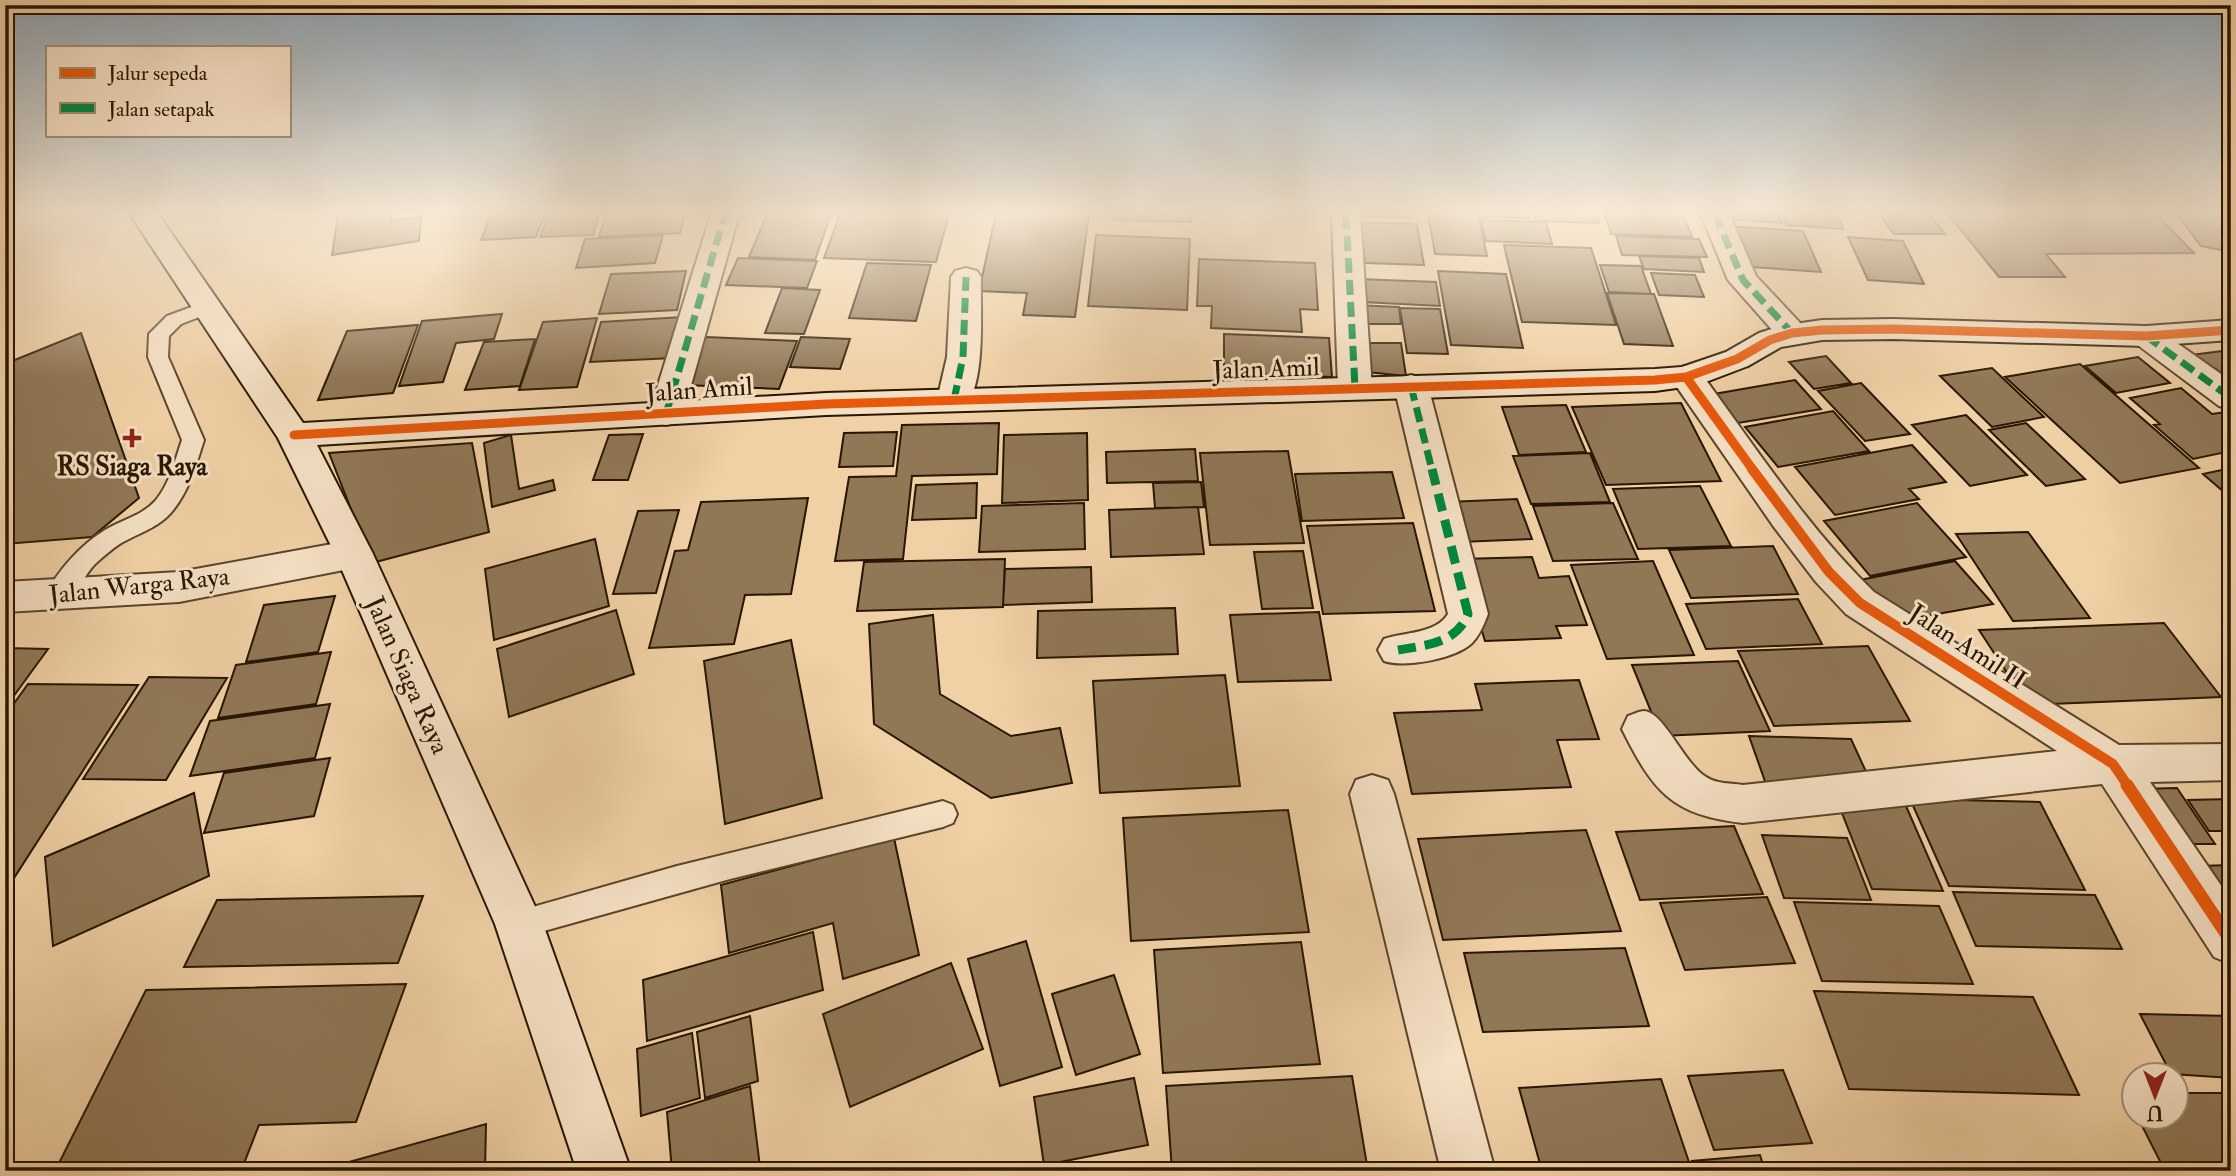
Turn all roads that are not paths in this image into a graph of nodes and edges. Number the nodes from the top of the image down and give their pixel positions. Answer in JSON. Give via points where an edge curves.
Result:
{"nodes":[{"id":1,"x":182,"y":269,"type":"edge"},
{"id":2,"x":710,"y":269,"type":"edge"},
{"id":3,"x":1349,"y":269,"type":"edge"},
{"id":4,"x":1737,"y":269,"type":"edge"},
{"id":5,"x":966,"y":277,"type":"dead end"},
{"id":6,"x":208,"y":307,"type":"junction"},
{"id":7,"x":2231,"y":330,"type":"edge"},
{"id":8,"x":1792,"y":333,"type":"junction"},
{"id":9,"x":2146,"y":336,"type":"junction"},
{"id":10,"x":1686,"y":377,"type":"junction"},
{"id":11,"x":1411,"y":386,"type":"junction"},
{"id":12,"x":1355,"y":388,"type":"junction"},
{"id":13,"x":2231,"y":398,"type":"edge"},
{"id":14,"x":954,"y":400,"type":"junction"},
{"id":15,"x":666,"y":414,"type":"junction"},
{"id":16,"x":294,"y":435,"type":"junction"},
{"id":17,"x":354,"y":554,"type":"junction"},
{"id":18,"x":58,"y":594,"type":"junction"},
{"id":19,"x":5,"y":597,"type":"edge"},
{"id":20,"x":1398,"y":650,"type":"dead end"},
{"id":21,"x":1643,"y":729,"type":"dead end"},
{"id":22,"x":2231,"y":761,"type":"edge"},
{"id":23,"x":2113,"y":764,"type":"junction"},
{"id":24,"x":1372,"y":794,"type":"dead end"},
{"id":25,"x":943,"y":814,"type":"dead end"},
{"id":26,"x":519,"y":924,"type":"junction"},
{"id":27,"x":2231,"y":941,"type":"edge"},
{"id":28,"x":604,"y":1171,"type":"edge"},
{"id":29,"x":1468,"y":1171,"type":"edge"}],
"edges":[{"from":1,"to":6,"type":"street","name":"Jalan Siaga Raya"},
{"from":2,"to":15,"type":"street"},
{"from":3,"to":12,"type":"street"},
{"from":4,"to":8,"type":"street"},
{"from":5,"to":14,"type":"street","via":[[963,357]]},
{"from":6,"to":16,"type":"street","name":"Jalan Siaga Raya"},
{"from":6,"to":18,"type":"lane","via":[[174,320],[159,334],[158,357],[193,440],[177,488],[149,520],[114,536],[85,559]]},
{"from":7,"to":9,"type":"street","name":"Jalan Amil"},
{"from":8,"to":9,"type":"street","name":"Jalan Amil","via":[[1893,329]]},
{"from":8,"to":10,"type":"street","name":"Jalan Amil"},
{"from":9,"to":13,"type":"street"},
{"from":10,"to":11,"type":"street","name":"Jalan Amil"},
{"from":10,"to":23,"type":"street","name":"Jalan Amil II","via":[[1787,518],[1860,603]]},
{"from":11,"to":12,"type":"street","name":"Jalan Amil"},
{"from":11,"to":20,"type":"street","via":[[1468,614],[1457,635]]},
{"from":12,"to":14,"type":"street","name":"Jalan Amil"},
{"from":14,"to":15,"type":"street","name":"Jalan Amil"},
{"from":15,"to":16,"type":"street","name":"Jalan Amil"},
{"from":16,"to":17,"type":"street","name":"Jalan Siaga Raya"},
{"from":17,"to":18,"type":"street","name":"Jalan Warga Raya","via":[[178,587]]},
{"from":17,"to":26,"type":"street","name":"Jalan Siaga Raya"},
{"from":18,"to":19,"type":"street","name":"Jalan Warga Raya"},
{"from":21,"to":23,"type":"street","via":[[1680,785],[1714,802],[1755,803]]},
{"from":22,"to":23,"type":"street"},
{"from":23,"to":27,"type":"street","name":"Jalan Amil II"},
{"from":24,"to":29,"type":"street"},
{"from":25,"to":26,"type":"lane","via":[[609,897]]},
{"from":26,"to":28,"type":"street","name":"Jalan Siaga Raya"}]}
